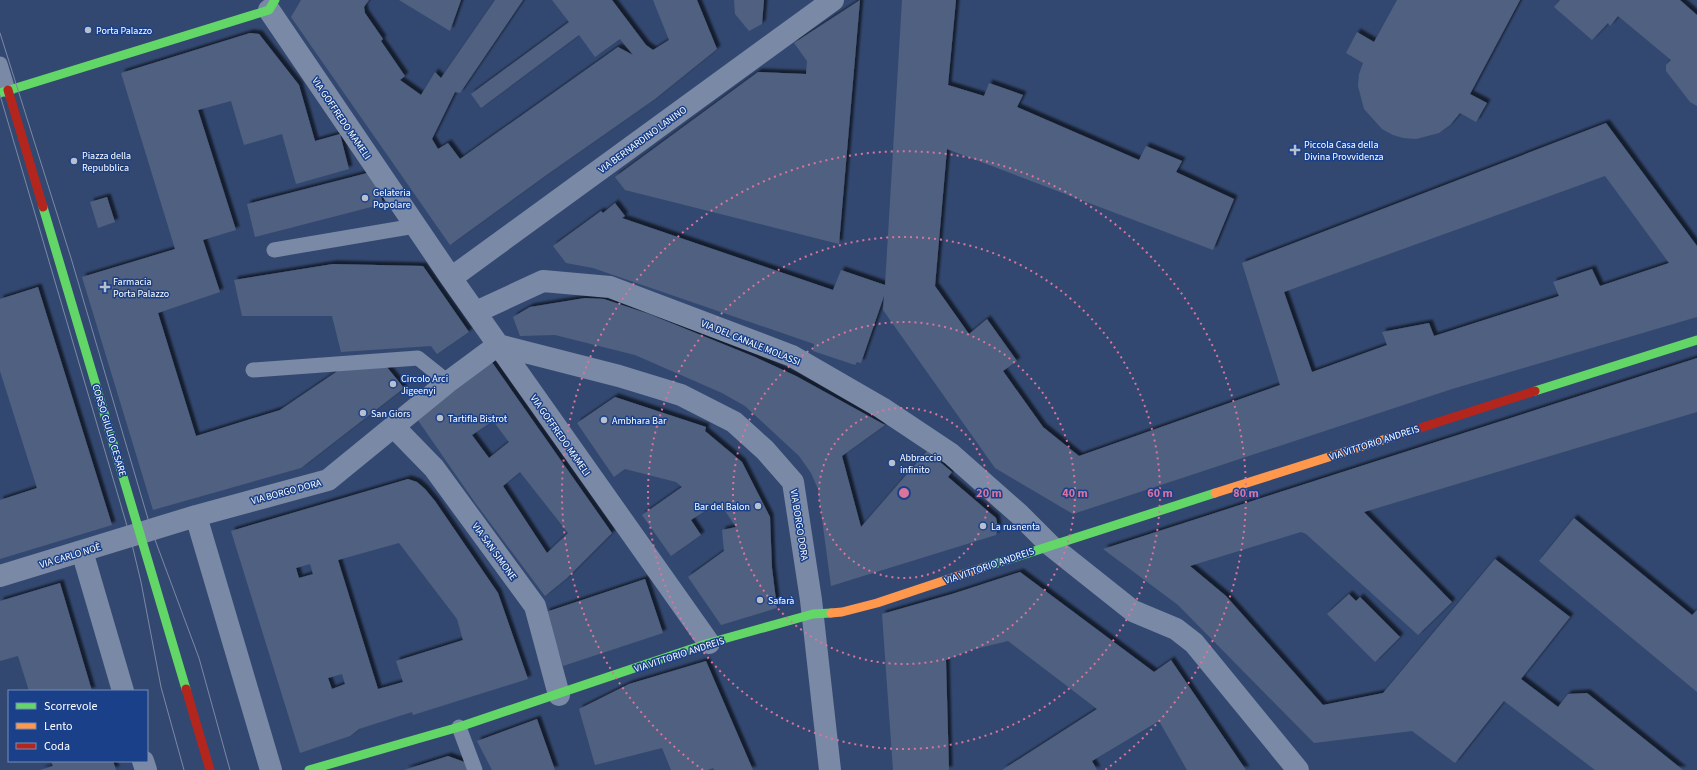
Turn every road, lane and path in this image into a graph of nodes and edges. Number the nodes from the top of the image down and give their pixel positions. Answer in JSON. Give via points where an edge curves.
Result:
{"nodes":[{"id":1,"x":833,"y":0,"type":"edge"},
{"id":2,"x":272,"y":5,"type":"edge"},
{"id":3,"x":810,"y":9,"type":"edge"},
{"id":4,"x":0,"y":64,"type":"edge"},
{"id":5,"x":4,"y":91,"type":"edge"},
{"id":6,"x":415,"y":226,"type":"junction"},
{"id":7,"x":274,"y":250,"type":"dead end"},
{"id":8,"x":451,"y":278,"type":"junction"},
{"id":9,"x":476,"y":312,"type":"junction"},
{"id":10,"x":1697,"y":340,"type":"edge"},
{"id":11,"x":498,"y":345,"type":"junction"},
{"id":12,"x":253,"y":370,"type":"dead end"},
{"id":13,"x":448,"y":382,"type":"junction"},
{"id":14,"x":394,"y":427,"type":"junction"},
{"id":15,"x":196,"y":516,"type":"junction"},
{"id":16,"x":141,"y":533,"type":"junction"},
{"id":17,"x":1050,"y":545,"type":"junction"},
{"id":18,"x":82,"y":551,"type":"junction"},
{"id":19,"x":0,"y":576,"type":"edge"},
{"id":20,"x":813,"y":614,"type":"junction"},
{"id":21,"x":709,"y":643,"type":"junction"},
{"id":22,"x":123,"y":690,"type":"edge"},
{"id":23,"x":559,"y":695,"type":"junction"},
{"id":24,"x":459,"y":727,"type":"junction"},
{"id":25,"x":210,"y":770,"type":"edge"},
{"id":26,"x":271,"y":770,"type":"edge"},
{"id":27,"x":309,"y":770,"type":"edge"},
{"id":28,"x":475,"y":770,"type":"edge"},
{"id":29,"x":830,"y":770,"type":"edge"},
{"id":30,"x":1298,"y":770,"type":"edge"}],
"edges":[{"from":1,"to":3,"type":"street","name":"VIA BERNARDINO LANINO"},
{"from":2,"to":5,"type":"street"},
{"from":2,"to":6,"type":"street","name":"VIA GOFFREDO MAMELI"},
{"from":3,"to":8,"type":"street","name":"VIA BERNARDINO LANINO"},
{"from":4,"to":5,"type":"lane"},
{"from":5,"to":16,"type":"street","name":"CORSO GIULIO CESARE"},
{"from":6,"to":7,"type":"lane"},
{"from":6,"to":8,"type":"street","name":"VIA GOFFREDO MAMELI"},
{"from":8,"to":9,"type":"street","name":"VIA GOFFREDO MAMELI"},
{"from":9,"to":11,"type":"street","name":"VIA GOFFREDO MAMELI"},
{"from":9,"to":17,"type":"street","name":"VIA DEL CANALE MOLASSI","via":[[543,281],[610,288],[792,356],[882,408],[950,454],[1019,514]]},
{"from":10,"to":17,"type":"street","name":"VIA VITTORIO ANDREIS"},
{"from":11,"to":13,"type":"street","name":"VIA BORGO DORA"},
{"from":11,"to":20,"type":"street","name":"VIA BORGO DORA","via":[[619,376],[681,396],[734,422],[765,450],[793,482]]},
{"from":11,"to":21,"type":"street","name":"VIA GOFFREDO MAMELI"},
{"from":12,"to":13,"type":"lane","via":[[418,358]]},
{"from":13,"to":14,"type":"street","name":"VIA BORGO DORA"},
{"from":14,"to":15,"type":"street","name":"VIA BORGO DORA","via":[[328,480]]},
{"from":14,"to":23,"type":"street","name":"VIA SAN SIMONE","via":[[434,468],[535,606]]},
{"from":15,"to":16,"type":"street","name":"VIA BORGO DORA"},
{"from":15,"to":26,"type":"street"},
{"from":16,"to":18,"type":"street","name":"VIA CARLO NOÈ"},
{"from":16,"to":25,"type":"street","name":"CORSO GIULIO CESARE"},
{"from":17,"to":20,"type":"street","name":"VIA VITTORIO ANDREIS","via":[[877,603],[842,612]]},
{"from":17,"to":30,"type":"street","via":[[1133,611],[1176,629],[1194,643]]},
{"from":18,"to":19,"type":"street","name":"VIA CARLO NOÈ"},
{"from":18,"to":22,"type":"street"},
{"from":20,"to":21,"type":"street","name":"VIA VITTORIO ANDREIS"},
{"from":20,"to":29,"type":"street","name":"VIA BORGO DORA"},
{"from":21,"to":23,"type":"street","name":"VIA VITTORIO ANDREIS"},
{"from":23,"to":24,"type":"street","name":"VIA VITTORIO ANDREIS"},
{"from":24,"to":27,"type":"street","name":"VIA VITTORIO ANDREIS"},
{"from":24,"to":28,"type":"lane"}]}
